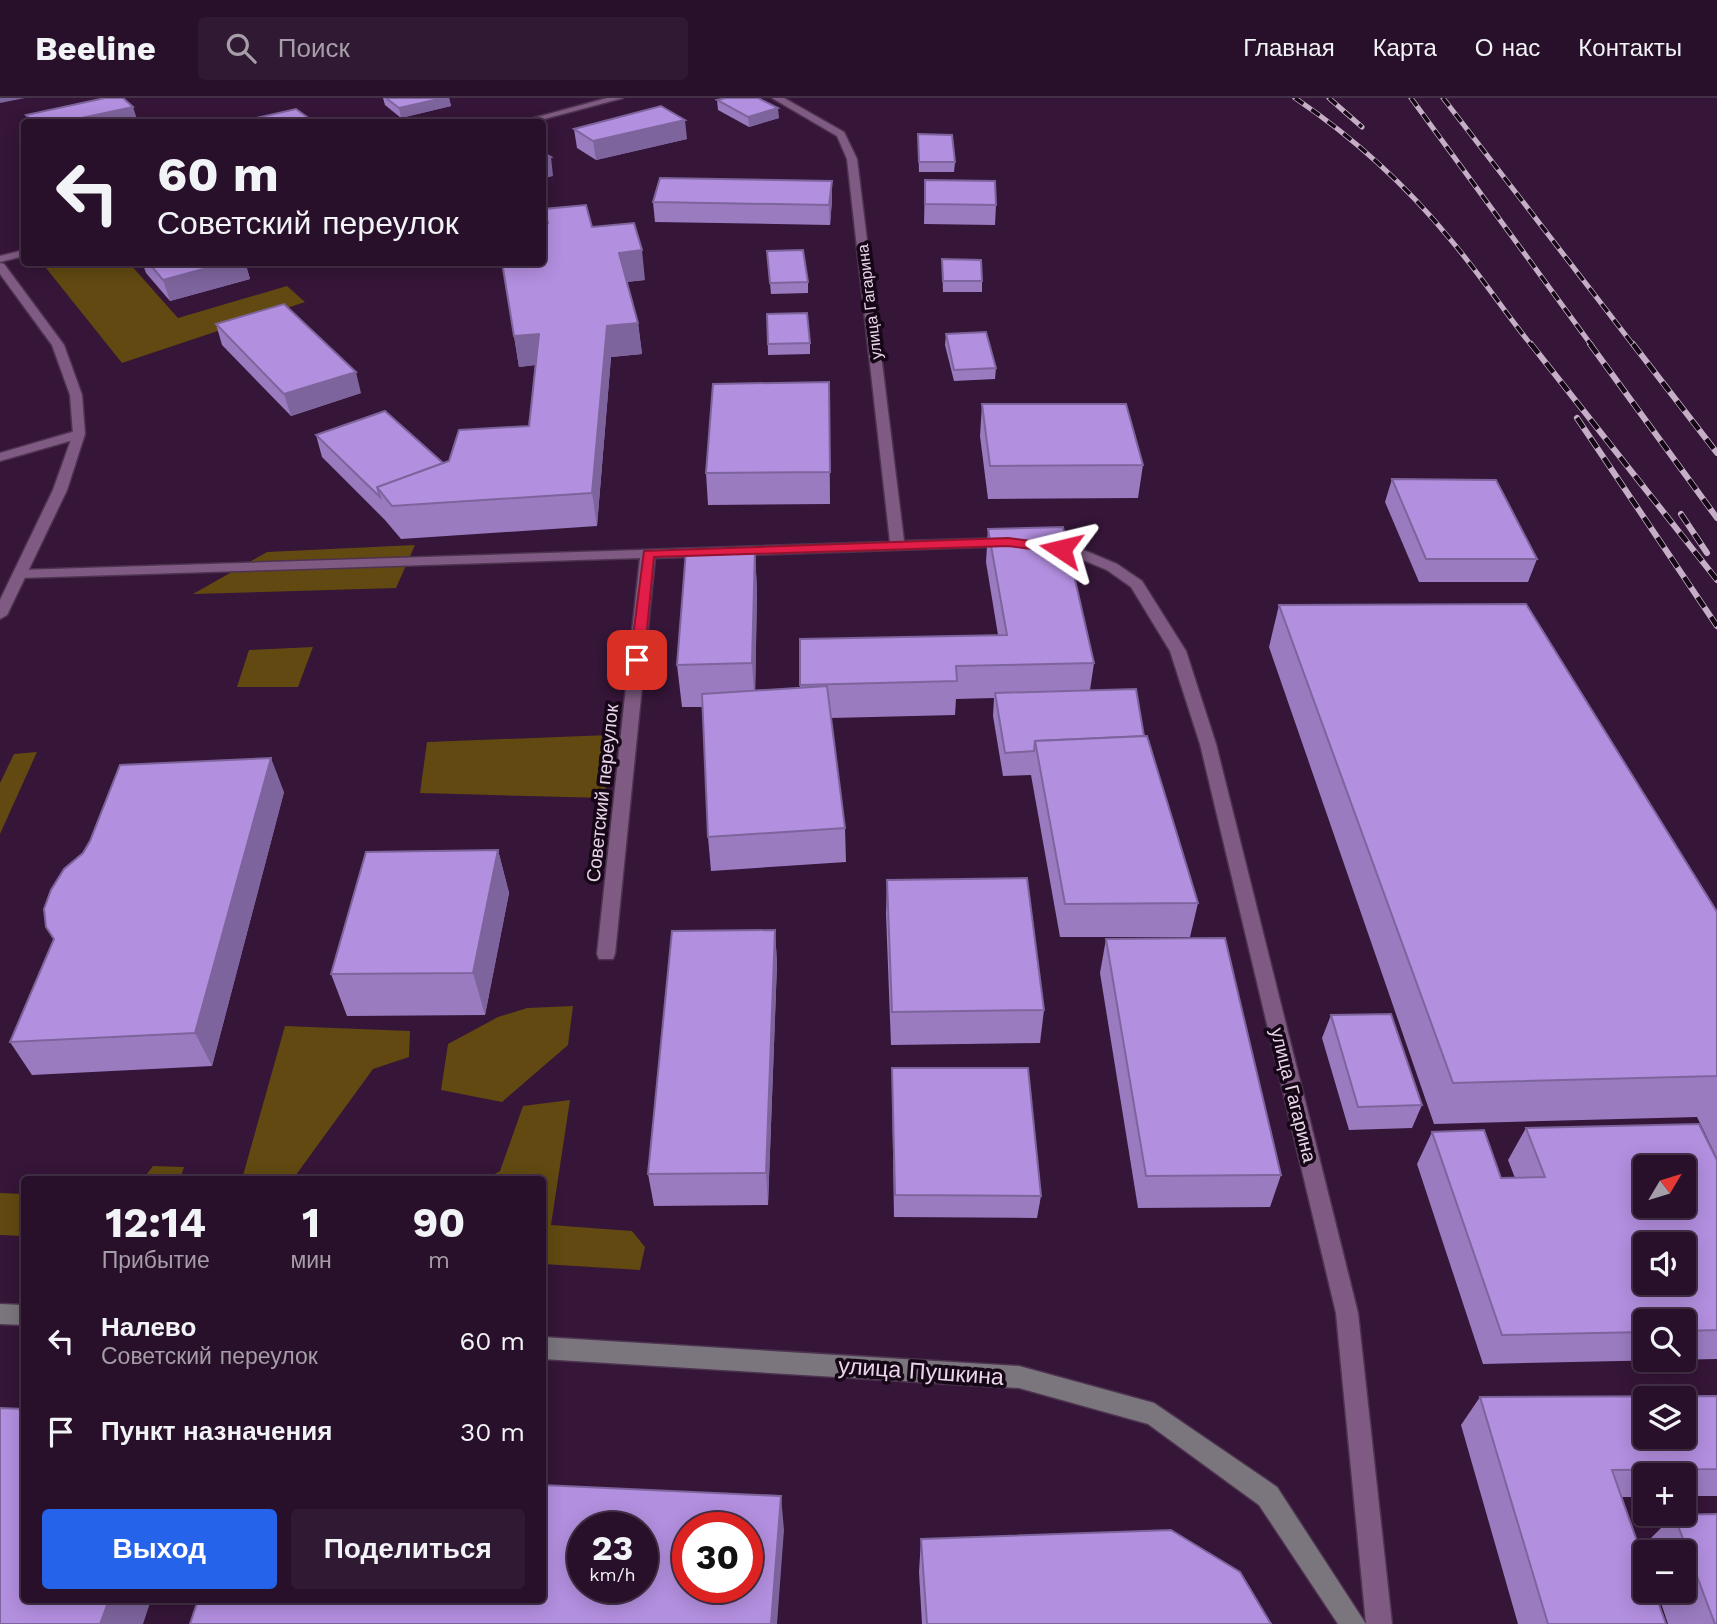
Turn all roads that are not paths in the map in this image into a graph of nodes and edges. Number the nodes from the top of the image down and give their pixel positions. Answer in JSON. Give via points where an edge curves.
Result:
{"nodes":[{"id":1,"x":618,"y":98,"type":"edge"},
{"id":2,"x":777,"y":98,"type":"edge"},
{"id":3,"x":596,"y":100,"type":"edge"},
{"id":4,"x":534,"y":119,"type":"edge"},
{"id":5,"x":21,"y":254,"type":"edge"},
{"id":6,"x":0,"y":259,"type":"edge"},
{"id":7,"x":0,"y":266,"type":"edge"},
{"id":8,"x":79,"y":434,"type":"junction"},
{"id":9,"x":0,"y":457,"type":"edge"},
{"id":10,"x":897,"y":545,"type":"junction"},
{"id":11,"x":648,"y":553,"type":"junction"},
{"id":12,"x":20,"y":574,"type":"junction"},
{"id":13,"x":0,"y":615,"type":"edge"},
{"id":14,"x":606,"y":954,"type":"dead end"},
{"id":15,"x":0,"y":1314,"type":"edge"},
{"id":16,"x":21,"y":1315,"type":"edge"},
{"id":17,"x":546,"y":1348,"type":"edge"},
{"id":18,"x":1353,"y":1624,"type":"edge"},
{"id":19,"x":1379,"y":1624,"type":"edge"}],
"edges":[{"from":1,"to":3,"type":"street"},
{"from":2,"to":10,"type":"street","name":"улица Гагарина","via":[[841,134],[852,159]]},
{"from":3,"to":4,"type":"street"},
{"from":5,"to":6,"type":"street"},
{"from":7,"to":8,"type":"street","via":[[58,345],[76,395]]},
{"from":8,"to":9,"type":"street"},
{"from":8,"to":12,"type":"street","via":[[61,490]]},
{"from":10,"to":11,"type":"street"},
{"from":10,"to":19,"type":"street","name":"улица Гагарина","via":[[1008,542],[1042,544],[1081,554],[1137,584],[1178,651],[1208,744],[1344,1299]]},
{"from":11,"to":12,"type":"street"},
{"from":11,"to":14,"type":"street","name":"Советский переулок"},
{"from":12,"to":13,"type":"street"},
{"from":15,"to":16,"type":"main road"},
{"from":17,"to":18,"type":"main road","name":"улица Пушкина","via":[[1019,1377],[1154,1414],[1268,1496]]}]}
